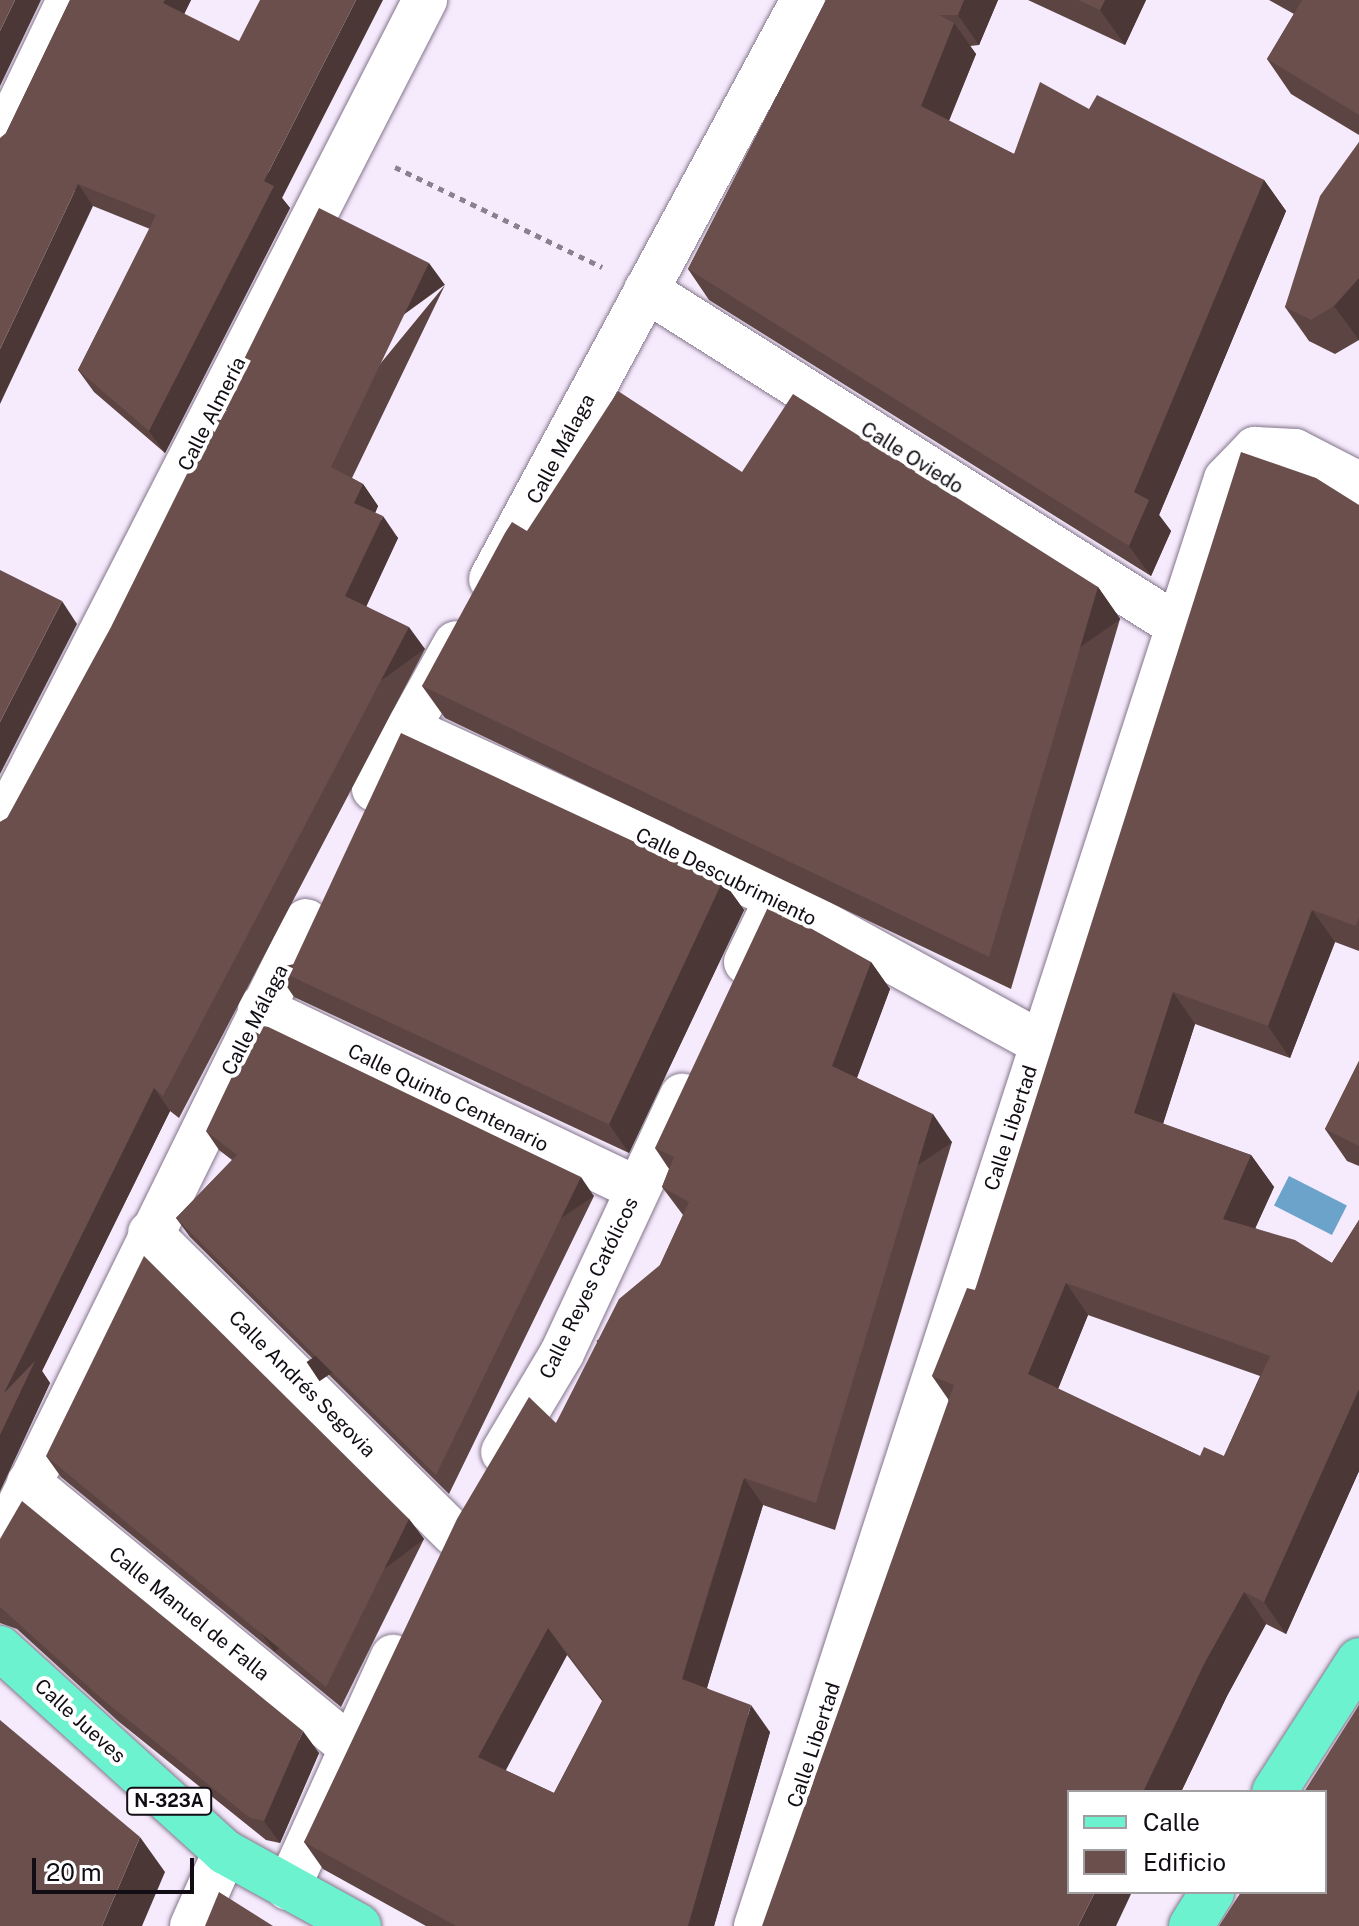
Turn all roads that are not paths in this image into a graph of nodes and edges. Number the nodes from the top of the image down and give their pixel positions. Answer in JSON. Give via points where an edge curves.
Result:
{"nodes":[{"id":1,"x":69,"y":0,"type":"edge"},
{"id":2,"x":425,"y":0,"type":"edge"},
{"id":3,"x":803,"y":0,"type":"edge"},
{"id":4,"x":0,"y":144,"type":"edge"},
{"id":5,"x":646,"y":290,"type":"junction"},
{"id":6,"x":1359,"y":484,"type":"edge"},
{"id":7,"x":1178,"y":626,"type":"junction"},
{"id":8,"x":406,"y":728,"type":"junction"},
{"id":9,"x":355,"y":826,"type":"edge"},
{"id":10,"x":0,"y":829,"type":"edge"},
{"id":11,"x":326,"y":882,"type":"edge"},
{"id":12,"x":777,"y":898,"type":"junction"},
{"id":13,"x":730,"y":995,"type":"edge"},
{"id":14,"x":260,"y":1008,"type":"junction"},
{"id":15,"x":1039,"y":1042,"type":"junction"},
{"id":16,"x":697,"y":1064,"type":"edge"},
{"id":17,"x":637,"y":1189,"type":"junction"},
{"id":18,"x":150,"y":1233,"type":"junction"},
{"id":19,"x":29,"y":1483,"type":"junction"},
{"id":20,"x":454,"y":1534,"type":"junction"},
{"id":21,"x":0,"y":1544,"type":"edge"},
{"id":22,"x":433,"y":1576,"type":"edge"},
{"id":23,"x":412,"y":1619,"type":"edge"},
{"id":24,"x":0,"y":1648,"type":"edge"},
{"id":25,"x":1359,"y":1660,"type":"edge"},
{"id":26,"x":349,"y":1746,"type":"junction"},
{"id":27,"x":1275,"y":1790,"type":"edge"},
{"id":28,"x":225,"y":1852,"type":"junction"},
{"id":29,"x":288,"y":1888,"type":"junction"},
{"id":30,"x":1211,"y":1894,"type":"edge"},
{"id":31,"x":192,"y":1926,"type":"edge"},
{"id":32,"x":359,"y":1926,"type":"edge"},
{"id":33,"x":756,"y":1926,"type":"edge"},
{"id":34,"x":1191,"y":1926,"type":"edge"}],
"edges":[{"from":1,"to":4,"type":"street"},
{"from":2,"to":10,"type":"street","name":"Calle Almería"},
{"from":3,"to":5,"type":"street","name":"Calle Málaga"},
{"from":5,"to":7,"type":"street","name":"Calle Oviedo"},
{"from":5,"to":8,"type":"street","name":"Calle Málaga"},
{"from":6,"to":7,"type":"street","name":"Calle Libertad","via":[[1295,451],[1255,449],[1226,479]]},
{"from":7,"to":15,"type":"street","name":"Calle Libertad"},
{"from":8,"to":9,"type":"street","name":"Calle Málaga"},
{"from":8,"to":12,"type":"street","name":"Calle Descubrimiento"},
{"from":11,"to":14,"type":"street","name":"Calle Málaga"},
{"from":12,"to":13,"type":"street"},
{"from":12,"to":15,"type":"street","name":"Calle Descubrimiento"},
{"from":14,"to":17,"type":"street","name":"Calle Quinto Centenario"},
{"from":14,"to":18,"type":"street","name":"Calle Málaga"},
{"from":15,"to":33,"type":"street","name":"Calle Libertad"},
{"from":16,"to":17,"type":"street","name":"Calle Reyes Católicos"},
{"from":17,"to":20,"type":"street","name":"Calle Reyes Católicos","via":[[562,1353]]},
{"from":18,"to":19,"type":"street","name":"Calle Málaga"},
{"from":18,"to":20,"type":"street","name":"Calle Andrés Segovia"},
{"from":19,"to":21,"type":"street","name":"Calle Málaga"},
{"from":19,"to":26,"type":"street","name":"Calle Manuel de Falla"},
{"from":20,"to":22,"type":"street","name":"Calle Reyes Católicos"},
{"from":23,"to":26,"type":"street"},
{"from":24,"to":28,"type":"main road","name":"Calle Jueves","number":"N-323A"},
{"from":25,"to":27,"type":"main road"},
{"from":26,"to":29,"type":"street"},
{"from":28,"to":29,"type":"main road","name":"Calle Jueves","number":"N-323A"},
{"from":28,"to":31,"type":"street"},
{"from":29,"to":32,"type":"main road","name":"Calle Jueves","number":"N-323A"},
{"from":30,"to":34,"type":"main road"}]}
